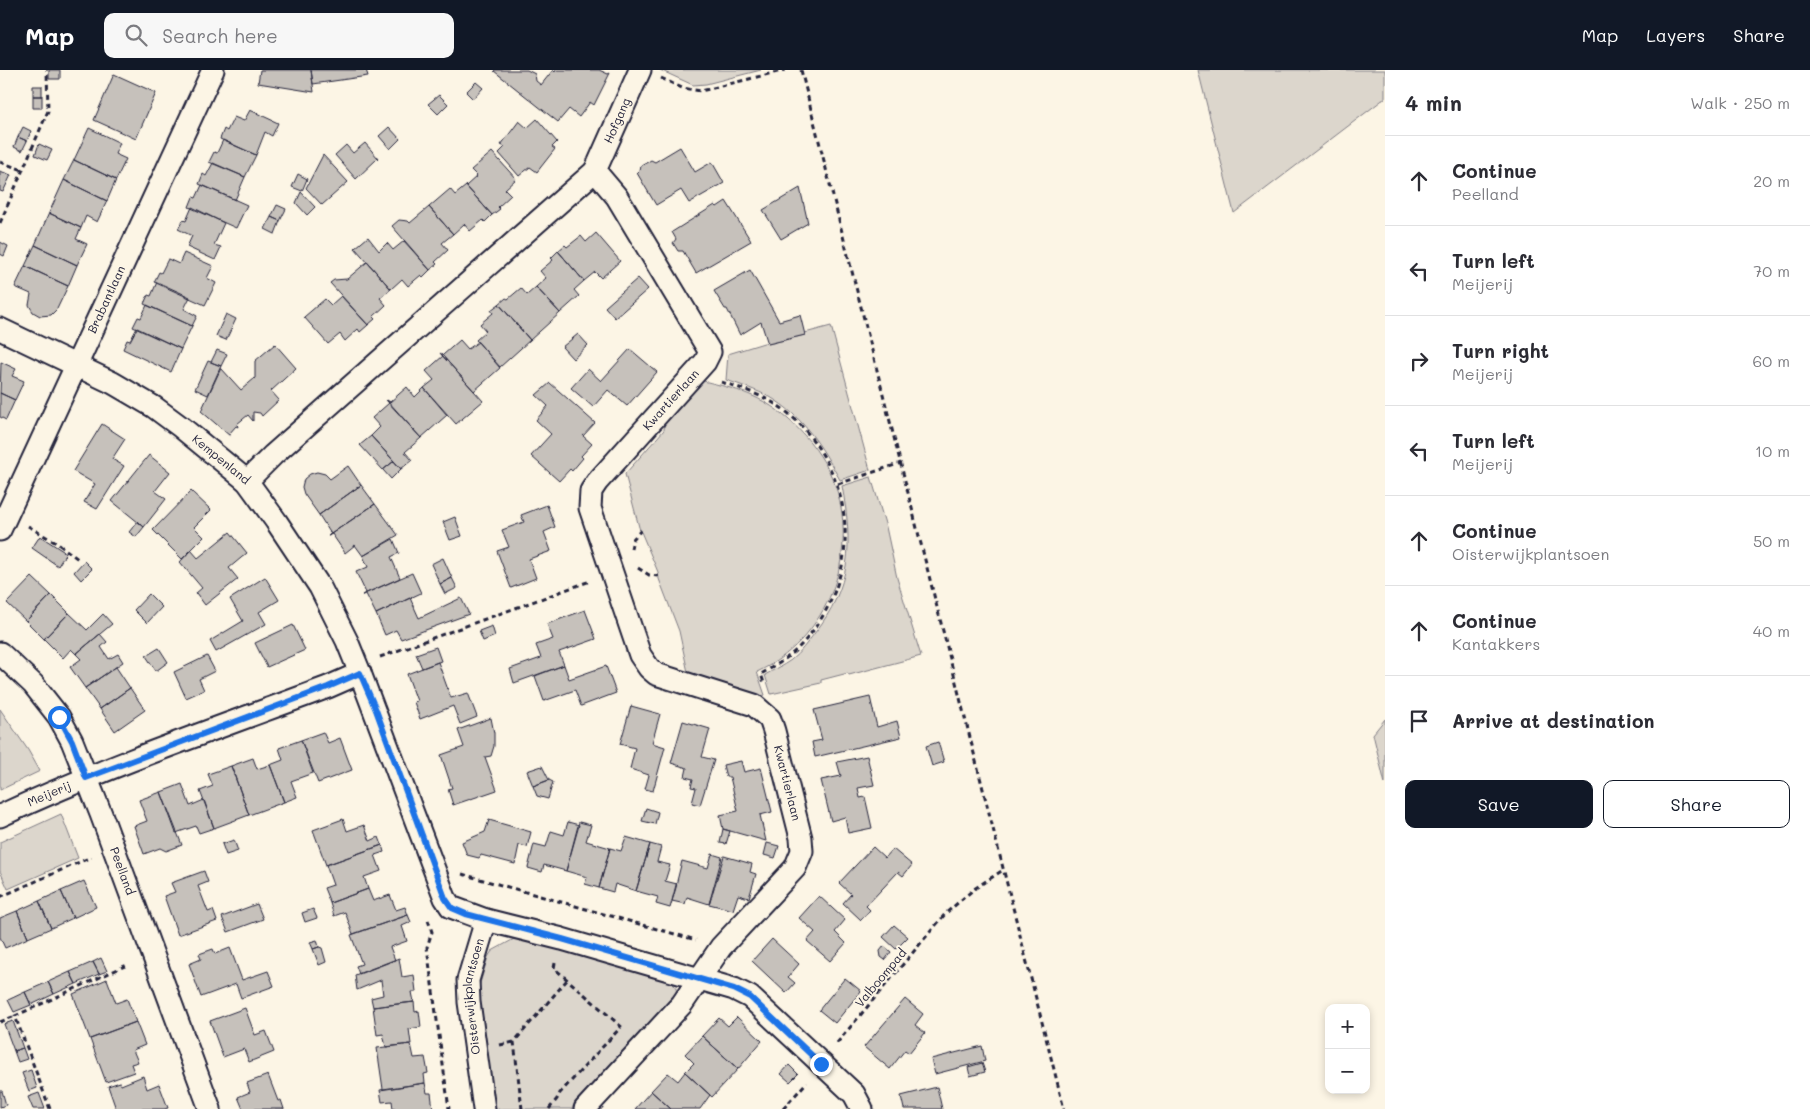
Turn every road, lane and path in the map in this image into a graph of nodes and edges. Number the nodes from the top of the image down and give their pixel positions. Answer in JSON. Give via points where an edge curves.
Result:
{"nodes":[{"id":1,"x":47,"y":70,"type":"edge"},
{"id":2,"x":213,"y":70,"type":"edge"},
{"id":3,"x":785,"y":70,"type":"edge"},
{"id":4,"x":801,"y":70,"type":"edge"},
{"id":5,"x":649,"y":74,"type":"edge"},
{"id":6,"x":0,"y":162,"type":"edge"},
{"id":7,"x":23,"y":170,"type":"junction"},
{"id":8,"x":595,"y":170,"type":"junction"},
{"id":9,"x":0,"y":223,"type":"edge"},
{"id":10,"x":0,"y":328,"type":"edge"},
{"id":11,"x":76,"y":365,"type":"junction"},
{"id":12,"x":692,"y":376,"type":"junction"},
{"id":13,"x":901,"y":463,"type":"junction"},
{"id":14,"x":247,"y":481,"type":"junction"},
{"id":15,"x":838,"y":484,"type":"junction"},
{"id":16,"x":3,"y":524,"type":"edge"},
{"id":17,"x":641,"y":530,"type":"dead end"},
{"id":18,"x":631,"y":553,"type":"dead end"},
{"id":19,"x":78,"y":559,"type":"dead end"},
{"id":20,"x":636,"y":564,"type":"dead end"},
{"id":21,"x":610,"y":570,"type":"junction"},
{"id":22,"x":658,"y":576,"type":"dead end"},
{"id":23,"x":0,"y":653,"type":"edge"},
{"id":24,"x":359,"y":669,"type":"junction"},
{"id":25,"x":763,"y":712,"type":"junction"},
{"id":26,"x":86,"y":778,"type":"junction"},
{"id":27,"x":0,"y":816,"type":"edge"},
{"id":28,"x":113,"y":847,"type":"junction"},
{"id":29,"x":433,"y":864,"type":"junction"},
{"id":30,"x":1004,"y":870,"type":"junction"},
{"id":31,"x":0,"y":897,"type":"edge"},
{"id":32,"x":426,"y":915,"type":"dead end"},
{"id":33,"x":486,"y":920,"type":"junction"},
{"id":34,"x":562,"y":939,"type":"junction"},
{"id":35,"x":721,"y":947,"type":"junction"},
{"id":36,"x":153,"y":953,"type":"junction"},
{"id":37,"x":700,"y":978,"type":"junction"},
{"id":38,"x":567,"y":980,"type":"junction"},
{"id":39,"x":15,"y":1016,"type":"junction"},
{"id":40,"x":0,"y":1022,"type":"edge"},
{"id":41,"x":621,"y":1026,"type":"junction"},
{"id":42,"x":644,"y":1046,"type":"junction"},
{"id":43,"x":821,"y":1064,"type":"junction"},
{"id":44,"x":50,"y":1109,"type":"edge"},
{"id":45,"x":210,"y":1109,"type":"edge"},
{"id":46,"x":449,"y":1109,"type":"edge"},
{"id":47,"x":484,"y":1109,"type":"edge"},
{"id":48,"x":522,"y":1109,"type":"edge"},
{"id":49,"x":548,"y":1109,"type":"edge"},
{"id":50,"x":585,"y":1109,"type":"edge"},
{"id":51,"x":783,"y":1109,"type":"edge"},
{"id":52,"x":862,"y":1109,"type":"edge"},
{"id":53,"x":1064,"y":1109,"type":"edge"}],
"edges":[{"from":1,"to":7,"type":"path","via":[[48,111]]},
{"from":2,"to":11,"type":"street","name":"Brabantlaan"},
{"from":3,"to":5,"type":"path","via":[[701,91],[682,88]]},
{"from":4,"to":13,"type":"path"},
{"from":5,"to":8,"type":"street","name":"Hofgang"},
{"from":6,"to":7,"type":"path"},
{"from":7,"to":9,"type":"path"},
{"from":8,"to":12,"type":"street","name":"Kwartierlaan","via":[[618,198],[710,352]]},
{"from":8,"to":14,"type":"street"},
{"from":10,"to":11,"type":"street","name":"Kempenland"},
{"from":11,"to":14,"type":"street","name":"Kempenland","via":[[154,407]]},
{"from":11,"to":16,"type":"street","name":"Brabantlaan"},
{"from":12,"to":15,"type":"path","via":[[750,390],[778,406],[809,434]]},
{"from":12,"to":21,"type":"street","name":"Kwartierlaan","via":[[591,492],[590,508]]},
{"from":13,"to":15,"type":"path"},
{"from":13,"to":30,"type":"path"},
{"from":14,"to":24,"type":"street","name":"Kempenland","via":[[320,587]]},
{"from":15,"to":25,"type":"path","via":[[845,525],[841,575],[831,600],[800,646],[761,674],[768,694]]},
{"from":16,"to":19,"type":"path","via":[[32,528]]},
{"from":17,"to":18,"type":"path","via":[[633,539]]},
{"from":20,"to":22,"type":"path","via":[[639,570]]},
{"from":21,"to":24,"type":"path","via":[[602,576]]},
{"from":21,"to":25,"type":"street","name":"Kwartierlaan","via":[[640,655],[649,668],[671,680],[754,705]]},
{"from":23,"to":26,"type":"street","name":"Peelland","via":[[33,684],[59,717]]},
{"from":24,"to":26,"type":"street","name":"Meijerij","via":[[328,687]]},
{"from":24,"to":29,"type":"street"},
{"from":25,"to":35,"type":"street","name":"Kwartierlaan","via":[[770,719],[774,731],[802,852],[794,868]]},
{"from":26,"to":27,"type":"street","name":"Meijerij"},
{"from":26,"to":28,"type":"street","name":"Peelland"},
{"from":28,"to":31,"type":"path"},
{"from":28,"to":36,"type":"street","name":"Peelland"},
{"from":29,"to":33,"type":"street","via":[[452,908]]},
{"from":29,"to":35,"type":"path"},
{"from":30,"to":43,"type":"path","name":"Valboompad","via":[[974,889],[946,913]]},
{"from":30,"to":53,"type":"path"},
{"from":32,"to":46,"type":"path","via":[[432,932],[427,947]]},
{"from":33,"to":34,"type":"street","name":"Oisterwijkplantsoen"},
{"from":33,"to":47,"type":"street","name":"Oisterwijkplantsoen","via":[[468,980]]},
{"from":34,"to":37,"type":"street","name":"Oisterwijkplantsoen"},
{"from":34,"to":38,"type":"path","via":[[554,968]]},
{"from":35,"to":37,"type":"street","name":"Kwartierlaan"},
{"from":36,"to":39,"type":"path"},
{"from":36,"to":45,"type":"street","name":"Peelland"},
{"from":37,"to":42,"type":"street","via":[[682,1004]]},
{"from":37,"to":43,"type":"street","name":"Oisterwijkplantsoen","via":[[750,997]]},
{"from":38,"to":41,"type":"path"},
{"from":38,"to":48,"type":"path","via":[[514,1042]]},
{"from":39,"to":40,"type":"path"},
{"from":39,"to":44,"type":"path"},
{"from":41,"to":42,"type":"path"},
{"from":41,"to":49,"type":"path"},
{"from":42,"to":50,"type":"street"},
{"from":43,"to":51,"type":"path","name":"Valboompad"},
{"from":43,"to":52,"type":"street","name":"Oisterwijkplantsoen","via":[[854,1094]]}]}
